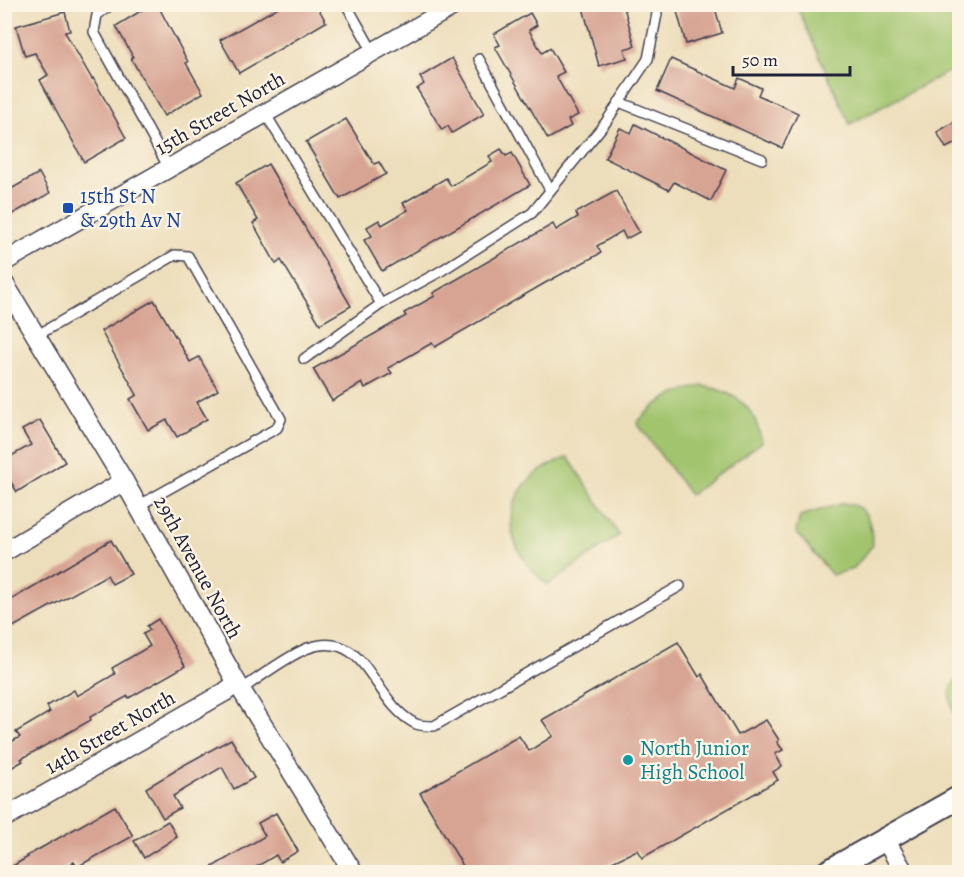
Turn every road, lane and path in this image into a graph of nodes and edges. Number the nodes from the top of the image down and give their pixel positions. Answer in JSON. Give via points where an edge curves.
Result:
{"nodes":[{"id":1,"x":111,"y":4,"type":"edge"},
{"id":2,"x":346,"y":4,"type":"edge"},
{"id":3,"x":457,"y":4,"type":"edge"},
{"id":4,"x":655,"y":4,"type":"edge"},
{"id":5,"x":373,"y":52,"type":"junction"},
{"id":6,"x":479,"y":59,"type":"dead end"},
{"id":7,"x":620,"y":102,"type":"junction"},
{"id":8,"x":266,"y":113,"type":"junction"},
{"id":9,"x":762,"y":159,"type":"dead end"},
{"id":10,"x":169,"y":168,"type":"junction"},
{"id":11,"x":550,"y":190,"type":"junction"},
{"id":12,"x":4,"y":262,"type":"edge"},
{"id":13,"x":4,"y":283,"type":"edge"},
{"id":14,"x":381,"y":304,"type":"junction"},
{"id":15,"x":36,"y":336,"type":"junction"},
{"id":16,"x":304,"y":359,"type":"dead end"},
{"id":17,"x":124,"y":481,"type":"junction"},
{"id":18,"x":138,"y":506,"type":"junction"},
{"id":19,"x":4,"y":552,"type":"edge"},
{"id":20,"x":680,"y":586,"type":"dead end"},
{"id":21,"x":239,"y":687,"type":"junction"},
{"id":22,"x":960,"y":797,"type":"edge"},
{"id":23,"x":4,"y":818,"type":"edge"},
{"id":24,"x":885,"y":839,"type":"junction"},
{"id":25,"x":353,"y":873,"type":"edge"},
{"id":26,"x":827,"y":873,"type":"edge"},
{"id":27,"x":904,"y":873,"type":"edge"}],
"edges":[{"from":1,"to":10,"type":"lane","via":[[97,15],[94,32]]},
{"from":2,"to":5,"type":"lane"},
{"from":3,"to":5,"type":"street","name":"15th Street North"},
{"from":4,"to":7,"type":"lane","via":[[657,14],[648,59]]},
{"from":5,"to":8,"type":"street","name":"15th Street North"},
{"from":6,"to":11,"type":"lane"},
{"from":7,"to":9,"type":"lane"},
{"from":7,"to":11,"type":"lane"},
{"from":8,"to":10,"type":"street","name":"15th Street North"},
{"from":8,"to":14,"type":"lane"},
{"from":10,"to":12,"type":"street","name":"15th Street North"},
{"from":11,"to":14,"type":"lane","via":[[532,213],[441,272]]},
{"from":13,"to":15,"type":"street","name":"29th Avenue North"},
{"from":14,"to":16,"type":"lane"},
{"from":15,"to":17,"type":"street","name":"29th Avenue North"},
{"from":15,"to":18,"type":"lane","via":[[175,255],[188,256],[281,418],[277,428]]},
{"from":17,"to":18,"type":"street","name":"29th Avenue North"},
{"from":17,"to":19,"type":"street"},
{"from":18,"to":21,"type":"street","name":"29th Avenue North"},
{"from":20,"to":21,"type":"lane","via":[[434,726],[417,725],[397,711],[350,649],[331,645],[308,648]]},
{"from":21,"to":23,"type":"street","name":"14th Street North"},
{"from":21,"to":25,"type":"street","name":"29th Avenue North"},
{"from":22,"to":24,"type":"street"},
{"from":24,"to":26,"type":"street"},
{"from":24,"to":27,"type":"street"}]}
